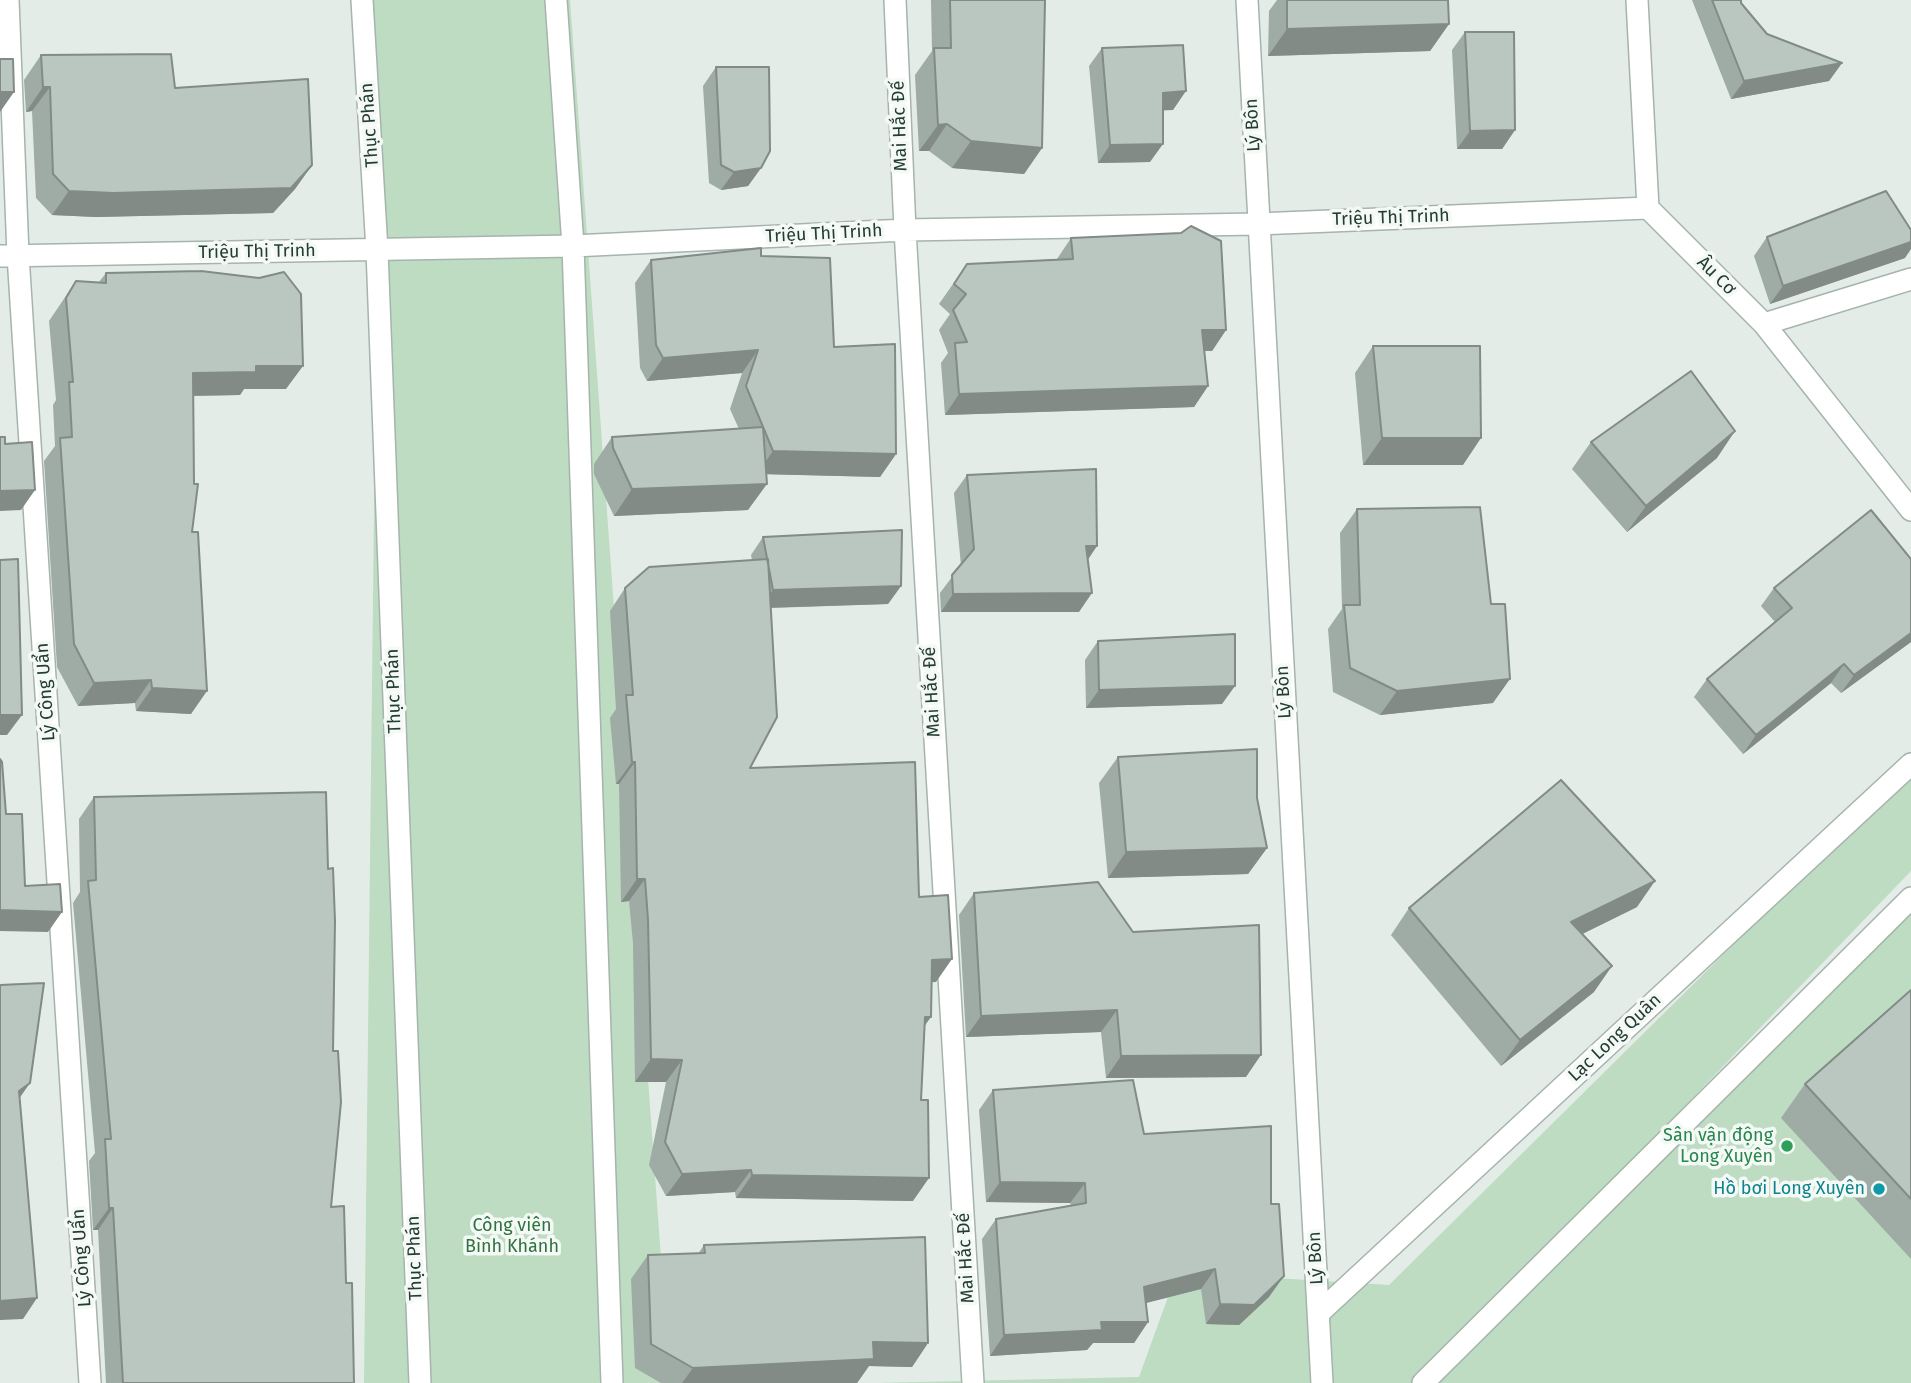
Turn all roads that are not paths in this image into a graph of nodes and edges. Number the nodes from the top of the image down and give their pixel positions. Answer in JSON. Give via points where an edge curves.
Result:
{"nodes":[{"id":1,"x":8,"y":0,"type":"edge"},
{"id":2,"x":362,"y":0,"type":"edge"},
{"id":3,"x":556,"y":0,"type":"edge"},
{"id":4,"x":895,"y":0,"type":"edge"},
{"id":5,"x":1247,"y":0,"type":"edge"},
{"id":6,"x":1637,"y":0,"type":"edge"},
{"id":7,"x":1648,"y":208,"type":"junction"},
{"id":8,"x":1257,"y":223,"type":"junction"},
{"id":9,"x":905,"y":230,"type":"junction"},
{"id":10,"x":573,"y":246,"type":"junction"},
{"id":11,"x":377,"y":250,"type":"junction"},
{"id":12,"x":9,"y":256,"type":"edge"},
{"id":13,"x":1911,"y":279,"type":"edge"},
{"id":14,"x":1764,"y":324,"type":"junction"},
{"id":15,"x":1911,"y":510,"type":"edge"},
{"id":16,"x":1911,"y":764,"type":"edge"},
{"id":17,"x":1911,"y":898,"type":"edge"},
{"id":18,"x":1320,"y":1312,"type":"junction"},
{"id":19,"x":90,"y":1383,"type":"edge"},
{"id":20,"x":420,"y":1383,"type":"edge"},
{"id":21,"x":612,"y":1383,"type":"edge"},
{"id":22,"x":973,"y":1383,"type":"edge"},
{"id":23,"x":1322,"y":1383,"type":"edge"},
{"id":24,"x":1423,"y":1383,"type":"edge"}],
"edges":[{"from":1,"to":12,"type":"street","name":"Lý Công Uẩn"},
{"from":2,"to":11,"type":"street","name":"Thục Phán"},
{"from":3,"to":10,"type":"street"},
{"from":4,"to":9,"type":"street","name":"Mai Hắc Đế"},
{"from":5,"to":8,"type":"street","name":"Lý Bôn"},
{"from":6,"to":7,"type":"street"},
{"from":7,"to":8,"type":"street","name":"Triệu Thị Trinh"},
{"from":7,"to":14,"type":"street","name":"Âu Cơ"},
{"from":8,"to":9,"type":"street","name":"Triệu Thị Trinh"},
{"from":8,"to":18,"type":"street","name":"Lý Bôn"},
{"from":9,"to":10,"type":"street","name":"Triệu Thị Trinh"},
{"from":9,"to":22,"type":"street","name":"Mai Hắc Đế"},
{"from":10,"to":11,"type":"street","name":"Triệu Thị Trinh"},
{"from":10,"to":21,"type":"street"},
{"from":11,"to":12,"type":"street","name":"Triệu Thị Trinh"},
{"from":11,"to":20,"type":"street","name":"Thục Phán"},
{"from":12,"to":19,"type":"street","name":"Lý Công Uẩn"},
{"from":13,"to":14,"type":"street"},
{"from":14,"to":15,"type":"street","name":"Âu Cơ"},
{"from":16,"to":18,"type":"street","name":"Lạc Long Quân"},
{"from":17,"to":24,"type":"street"},
{"from":18,"to":23,"type":"street","name":"Lý Bôn"}]}
